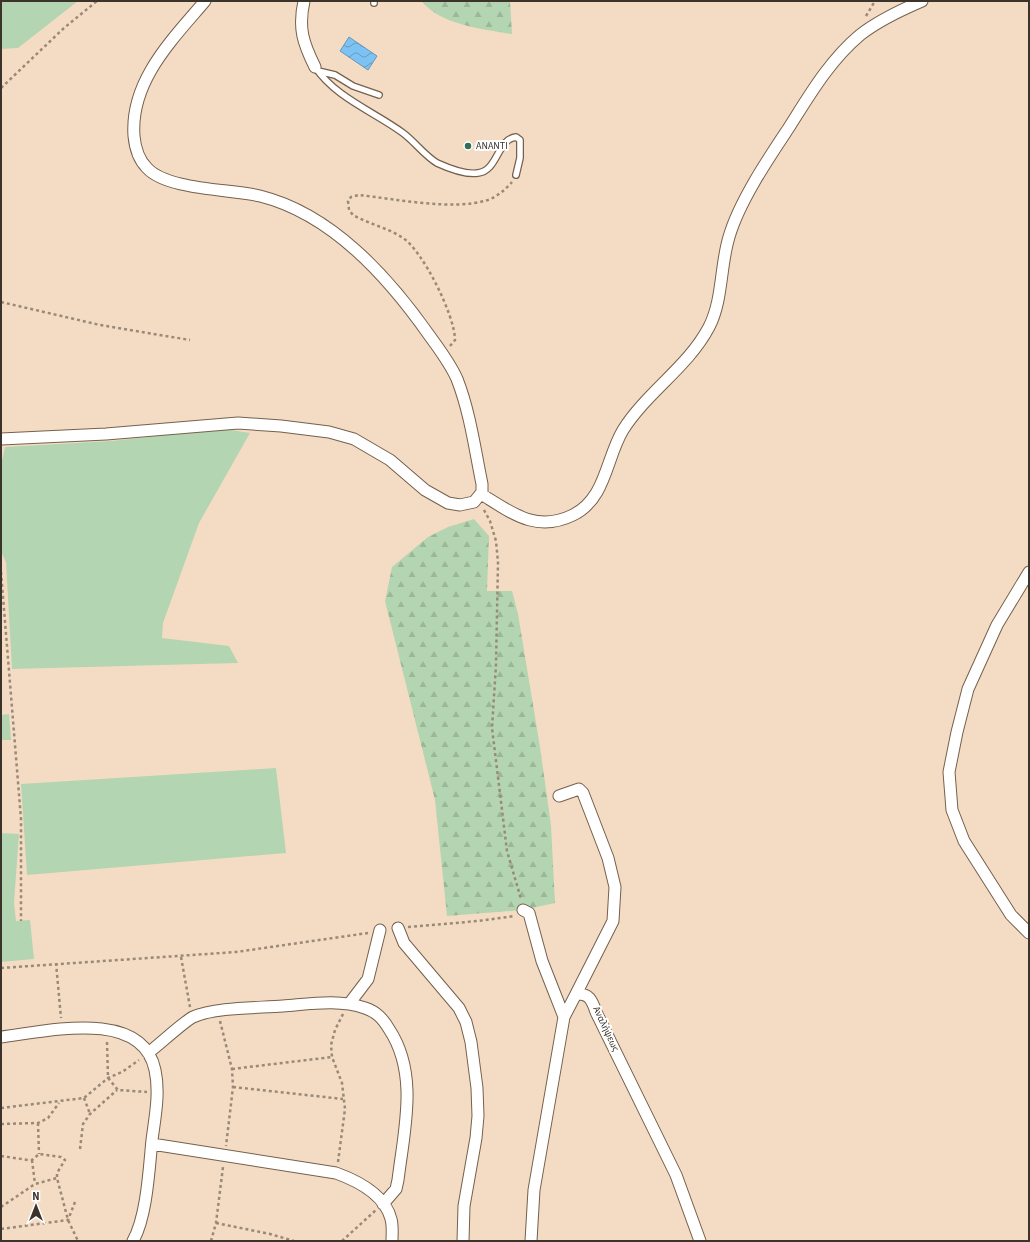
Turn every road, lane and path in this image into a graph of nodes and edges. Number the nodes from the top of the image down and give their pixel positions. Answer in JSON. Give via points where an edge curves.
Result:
{"nodes":[{"id":1,"x":97,"y":1,"type":"edge"},
{"id":2,"x":205,"y":1,"type":"edge"},
{"id":3,"x":304,"y":1,"type":"edge"},
{"id":4,"x":922,"y":1,"type":"edge"},
{"id":5,"x":317,"y":69,"type":"junction"},
{"id":6,"x":1,"y":88,"type":"edge"},
{"id":7,"x":379,"y":95,"type":"dead end"},
{"id":8,"x":516,"y":175,"type":"joint"},
{"id":9,"x":1,"y":302,"type":"edge"},
{"id":10,"x":190,"y":340,"type":"dead end"},
{"id":11,"x":441,"y":351,"type":"junction"},
{"id":12,"x":1,"y":439,"type":"edge"},
{"id":13,"x":479,"y":497,"type":"junction"},
{"id":14,"x":1,"y":572,"type":"edge"},
{"id":15,"x":1029,"y":572,"type":"edge"},
{"id":16,"x":559,"y":796,"type":"dead end"},
{"id":17,"x":526,"y":911,"type":"junction"},
{"id":18,"x":21,"y":921,"type":"dead end"},
{"id":19,"x":398,"y":928,"type":"joint"},
{"id":20,"x":380,"y":930,"type":"joint"},
{"id":21,"x":1029,"y":933,"type":"edge"},
{"id":22,"x":181,"y":957,"type":"junction"},
{"id":23,"x":56,"y":963,"type":"junction"},
{"id":24,"x":1,"y":968,"type":"edge"},
{"id":25,"x":576,"y":994,"type":"junction"},
{"id":26,"x":349,"y":1004,"type":"junction"},
{"id":27,"x":217,"y":1012,"type":"junction"},
{"id":28,"x":564,"y":1017,"type":"junction"},
{"id":29,"x":193,"y":1018,"type":"junction"},
{"id":30,"x":107,"y":1029,"type":"junction"},
{"id":31,"x":62,"y":1030,"type":"junction"},
{"id":32,"x":1,"y":1037,"type":"edge"},
{"id":33,"x":148,"y":1053,"type":"junction"},
{"id":34,"x":332,"y":1057,"type":"junction"},
{"id":35,"x":232,"y":1069,"type":"junction"},
{"id":36,"x":108,"y":1078,"type":"junction"},
{"id":37,"x":234,"y":1087,"type":"junction"},
{"id":38,"x":118,"y":1090,"type":"junction"},
{"id":39,"x":157,"y":1092,"type":"junction"},
{"id":40,"x":84,"y":1098,"type":"junction"},
{"id":41,"x":344,"y":1099,"type":"junction"},
{"id":42,"x":60,"y":1102,"type":"junction"},
{"id":43,"x":1,"y":1108,"type":"edge"},
{"id":44,"x":90,"y":1114,"type":"junction"},
{"id":45,"x":38,"y":1123,"type":"junction"},
{"id":46,"x":1,"y":1124,"type":"edge"},
{"id":47,"x":152,"y":1144,"type":"junction"},
{"id":48,"x":80,"y":1149,"type":"dead end"},
{"id":49,"x":39,"y":1154,"type":"junction"},
{"id":50,"x":225,"y":1154,"type":"junction"},
{"id":51,"x":1,"y":1156,"type":"edge"},
{"id":52,"x":32,"y":1160,"type":"junction"},
{"id":53,"x":336,"y":1173,"type":"junction"},
{"id":54,"x":57,"y":1178,"type":"junction"},
{"id":55,"x":35,"y":1184,"type":"junction"},
{"id":56,"x":75,"y":1202,"type":"dead end"},
{"id":57,"x":383,"y":1204,"type":"junction"},
{"id":58,"x":1,"y":1207,"type":"edge"},
{"id":59,"x":68,"y":1220,"type":"junction"},
{"id":60,"x":216,"y":1223,"type":"junction"},
{"id":61,"x":1,"y":1229,"type":"edge"},
{"id":62,"x":78,"y":1241,"type":"edge"},
{"id":63,"x":133,"y":1241,"type":"edge"},
{"id":64,"x":210,"y":1241,"type":"edge"},
{"id":65,"x":294,"y":1241,"type":"edge"},
{"id":66,"x":342,"y":1241,"type":"edge"},
{"id":67,"x":392,"y":1241,"type":"edge"},
{"id":68,"x":463,"y":1241,"type":"edge"},
{"id":69,"x":531,"y":1241,"type":"edge"},
{"id":70,"x":700,"y":1241,"type":"edge"}],
"edges":[{"from":1,"to":6,"type":"path","via":[[64,28]]},
{"from":2,"to":11,"type":"street","via":[[159,56],[138,99],[135,140],[146,167],[160,178],[172,182],[262,197],[298,211],[313,220],[350,245],[383,277],[414,313]]},
{"from":3,"to":5,"type":"street","via":[[302,34]]},
{"from":4,"to":13,"type":"street","via":[[899,10],[862,34],[827,68],[765,164],[729,236],[718,299],[709,327],[697,345],[623,430],[599,490],[586,506],[573,515],[559,520],[533,522]]},
{"from":5,"to":7,"type":"lane","via":[[335,74],[353,86]]},
{"from":5,"to":8,"type":"lane","via":[[336,90],[404,134],[433,160],[448,167],[470,173],[483,172],[508,140],[516,137],[520,140],[521,149]]},
{"from":8,"to":11,"type":"path","via":[[498,195],[478,202],[436,203],[359,195],[351,197],[348,201],[349,210],[354,215],[404,238],[427,265],[453,324],[455,335],[453,343]]},
{"from":9,"to":10,"type":"path","via":[[100,326]]},
{"from":11,"to":13,"type":"street","via":[[461,392],[482,484]]},
{"from":12,"to":13,"type":"street","via":[[106,434],[238,423],[308,429],[343,435],[368,446],[440,500],[460,505],[469,504]]},
{"from":13,"to":17,"type":"path","via":[[496,541],[498,562],[492,728],[507,851]]},
{"from":14,"to":18,"type":"path","via":[[22,834]]},
{"from":15,"to":21,"type":"street","via":[[997,625],[968,690],[949,772],[952,810],[964,841],[1011,915]]},
{"from":16,"to":25,"type":"street","via":[[579,789],[583,793],[608,858],[615,887],[613,921]]},
{"from":17,"to":19,"type":"path","via":[[478,921]]},
{"from":17,"to":28,"type":"street"},
{"from":19,"to":68,"type":"street","via":[[404,942],[459,1008],[471,1042],[478,1116],[464,1206]]},
{"from":20,"to":22,"type":"path","via":[[236,952]]},
{"from":20,"to":26,"type":"street","via":[[368,979]]},
{"from":22,"to":23,"type":"path"},
{"from":22,"to":29,"type":"path"},
{"from":23,"to":24,"type":"path"},
{"from":23,"to":31,"type":"path"},
{"from":25,"to":28,"type":"street"},
{"from":25,"to":70,"type":"street","name":"Αναλήψεως","via":[[584,993],[592,1000],[676,1175]]},
{"from":26,"to":27,"type":"street","via":[[329,1003]]},
{"from":26,"to":34,"type":"path","via":[[335,1030],[331,1045]]},
{"from":26,"to":57,"type":"street","via":[[377,1013],[385,1022],[401,1050],[408,1079],[398,1180],[396,1189]]},
{"from":27,"to":29,"type":"street"},
{"from":27,"to":35,"type":"path"},
{"from":28,"to":69,"type":"street","via":[[534,1190]]},
{"from":29,"to":33,"type":"street"},
{"from":30,"to":31,"type":"street","via":[[88,1027]]},
{"from":30,"to":33,"type":"street","via":[[129,1036]]},
{"from":30,"to":36,"type":"path"},
{"from":31,"to":32,"type":"street"},
{"from":33,"to":36,"type":"path","via":[[122,1072]]},
{"from":33,"to":39,"type":"street","via":[[155,1070]]},
{"from":34,"to":35,"type":"path"},
{"from":34,"to":41,"type":"path","via":[[342,1083]]},
{"from":35,"to":37,"type":"path"},
{"from":36,"to":38,"type":"path"},
{"from":36,"to":40,"type":"path"},
{"from":37,"to":41,"type":"path"},
{"from":37,"to":50,"type":"path"},
{"from":38,"to":39,"type":"path"},
{"from":38,"to":44,"type":"path"},
{"from":39,"to":47,"type":"street"},
{"from":40,"to":42,"type":"path"},
{"from":40,"to":44,"type":"path"},
{"from":41,"to":53,"type":"path","via":[[345,1109]]},
{"from":42,"to":43,"type":"path"},
{"from":42,"to":45,"type":"path","via":[[48,1118]]},
{"from":44,"to":48,"type":"path","via":[[83,1124]]},
{"from":45,"to":46,"type":"path"},
{"from":45,"to":49,"type":"path"},
{"from":47,"to":50,"type":"street"},
{"from":47,"to":63,"type":"street","via":[[142,1215]]},
{"from":49,"to":52,"type":"path"},
{"from":49,"to":54,"type":"path","via":[[62,1157],[65,1160],[57,1173]]},
{"from":50,"to":53,"type":"street"},
{"from":50,"to":60,"type":"path"},
{"from":51,"to":52,"type":"path"},
{"from":52,"to":55,"type":"path"},
{"from":53,"to":57,"type":"street","via":[[365,1186]]},
{"from":54,"to":55,"type":"path"},
{"from":54,"to":59,"type":"path"},
{"from":55,"to":58,"type":"path"},
{"from":56,"to":59,"type":"path"},
{"from":57,"to":66,"type":"path"},
{"from":57,"to":67,"type":"street","via":[[391,1219]]},
{"from":59,"to":61,"type":"path"},
{"from":59,"to":62,"type":"path"},
{"from":60,"to":64,"type":"path"},
{"from":60,"to":65,"type":"path"}]}
